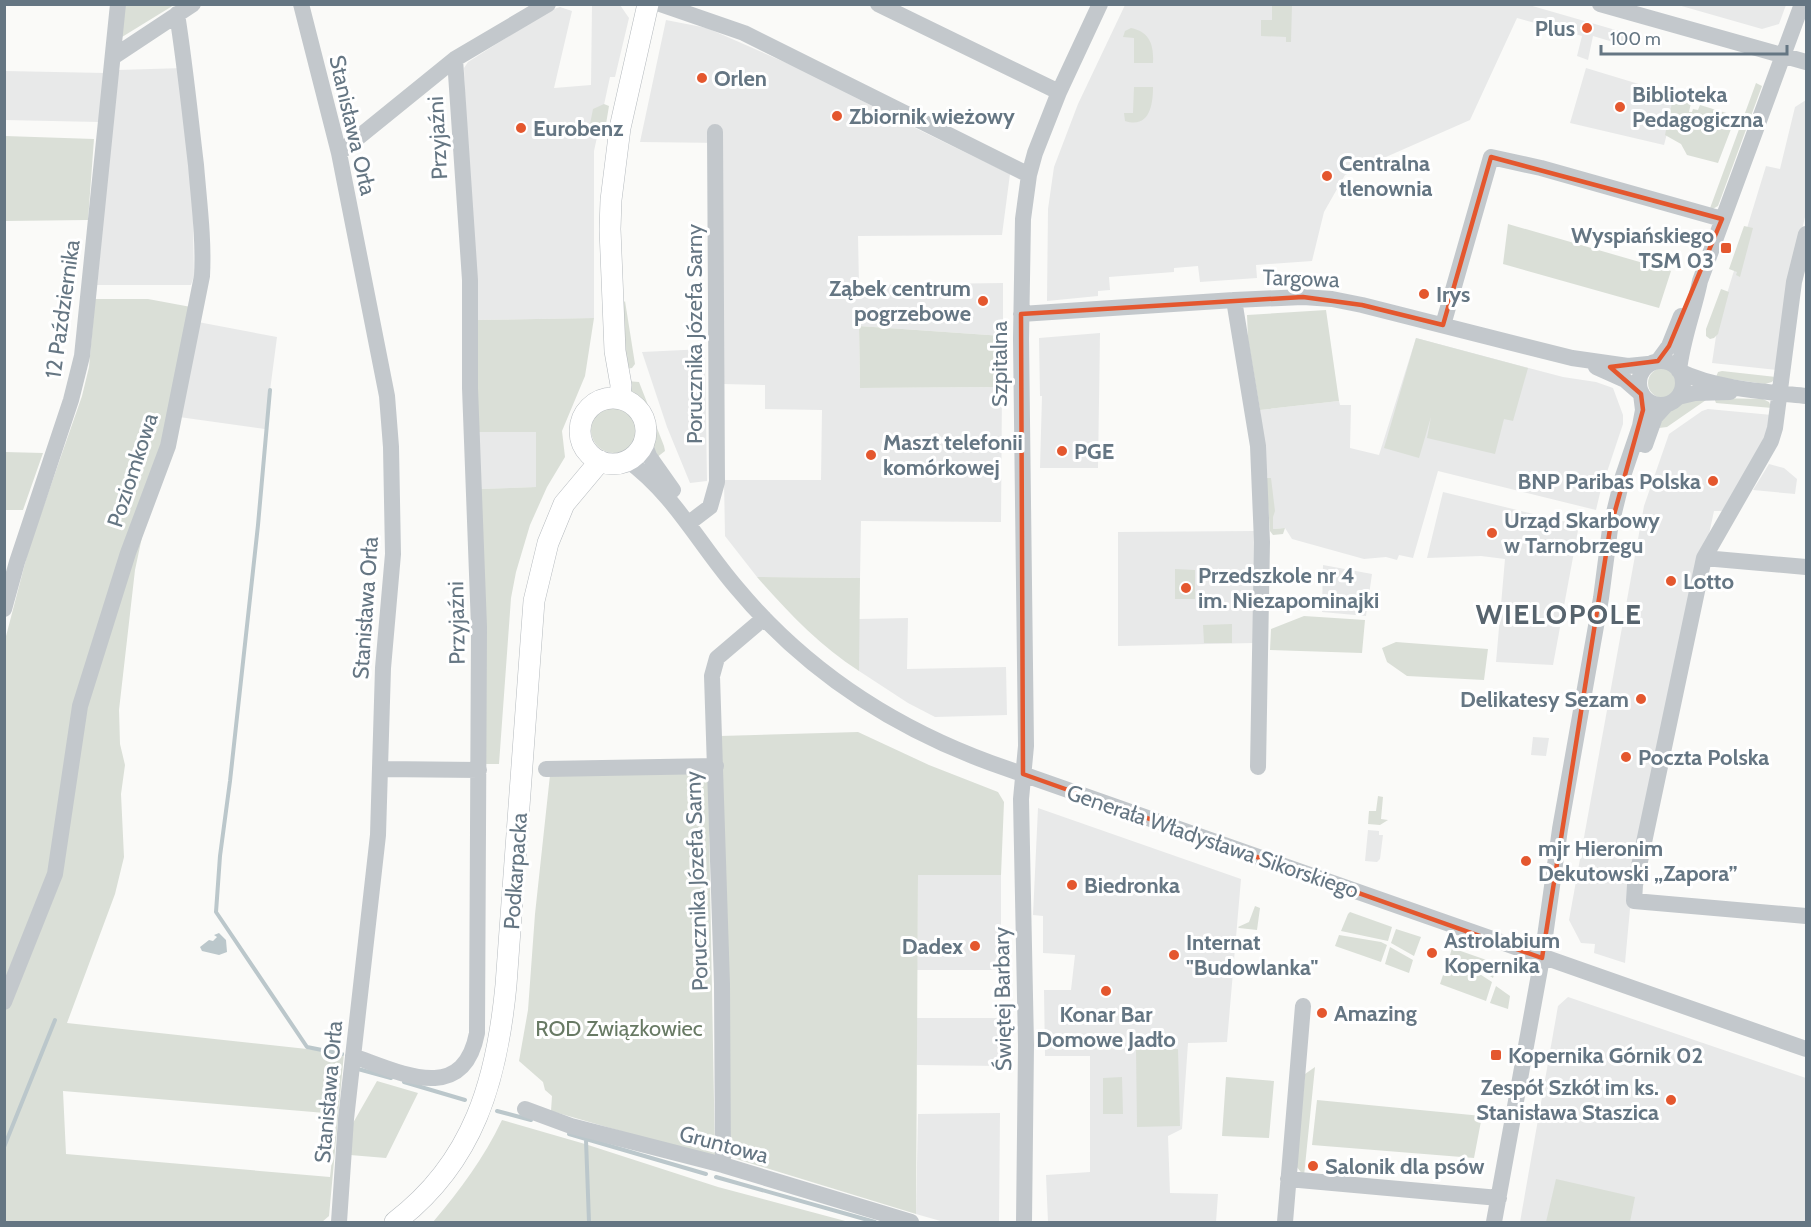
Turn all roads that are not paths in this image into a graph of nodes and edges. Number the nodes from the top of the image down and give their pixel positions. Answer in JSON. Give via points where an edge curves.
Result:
{"nodes":[{"id":1,"x":118,"y":4,"type":"edge"},
{"id":2,"x":193,"y":4,"type":"edge"},
{"id":3,"x":301,"y":4,"type":"edge"},
{"id":4,"x":548,"y":4,"type":"edge"},
{"id":5,"x":648,"y":4,"type":"edge"},
{"id":6,"x":660,"y":4,"type":"edge"},
{"id":7,"x":878,"y":4,"type":"edge"},
{"id":8,"x":1100,"y":4,"type":"edge"},
{"id":9,"x":1600,"y":4,"type":"edge"},
{"id":10,"x":1802,"y":4,"type":"edge"},
{"id":11,"x":711,"y":12,"type":"edge"},
{"id":12,"x":177,"y":14,"type":"junction"},
{"id":13,"x":1784,"y":56,"type":"junction"},
{"id":14,"x":113,"y":57,"type":"junction"},
{"id":15,"x":455,"y":59,"type":"junction"},
{"id":16,"x":1806,"y":62,"type":"edge"},
{"id":17,"x":1059,"y":92,"type":"junction"},
{"id":18,"x":715,"y":132,"type":"dead end"},
{"id":19,"x":339,"y":153,"type":"junction"},
{"id":20,"x":1029,"y":175,"type":"junction"},
{"id":21,"x":1722,"y":219,"type":"junction"},
{"id":22,"x":1806,"y":234,"type":"edge"},
{"id":23,"x":1700,"y":281,"type":"junction"},
{"id":24,"x":1234,"y":300,"type":"junction"},
{"id":25,"x":1021,"y":314,"type":"junction"},
{"id":26,"x":1443,"y":325,"type":"junction"},
{"id":27,"x":1572,"y":358,"type":"junction"},
{"id":28,"x":1653,"y":362,"type":"junction"},
{"id":29,"x":1679,"y":370,"type":"junction"},
{"id":30,"x":1761,"y":390,"type":"junction"},
{"id":31,"x":1780,"y":393,"type":"junction"},
{"id":32,"x":1641,"y":394,"type":"junction"},
{"id":33,"x":1806,"y":396,"type":"edge"},
{"id":34,"x":613,"y":398,"type":"junction"},
{"id":35,"x":1672,"y":401,"type":"junction"},
{"id":36,"x":644,"y":442,"type":"junction"},
{"id":37,"x":594,"y":456,"type":"junction"},
{"id":38,"x":627,"y":460,"type":"junction"},
{"id":39,"x":689,"y":524,"type":"junction"},
{"id":40,"x":1704,"y":558,"type":"junction"},
{"id":41,"x":1806,"y":567,"type":"edge"},
{"id":42,"x":1601,"y":598,"type":"junction"},
{"id":43,"x":4,"y":609,"type":"edge"},
{"id":44,"x":764,"y":618,"type":"junction"},
{"id":45,"x":716,"y":766,"type":"junction"},
{"id":46,"x":1258,"y":767,"type":"dead end"},
{"id":47,"x":381,"y":769,"type":"junction"},
{"id":48,"x":546,"y":769,"type":"dead end"},
{"id":49,"x":479,"y":770,"type":"junction"},
{"id":50,"x":1023,"y":774,"type":"junction"},
{"id":51,"x":1806,"y":916,"type":"edge"},
{"id":52,"x":1542,"y":958,"type":"junction"},
{"id":53,"x":4,"y":1002,"type":"edge"},
{"id":54,"x":1304,"y":1006,"type":"dead end"},
{"id":55,"x":1806,"y":1049,"type":"edge"},
{"id":56,"x":353,"y":1056,"type":"junction"},
{"id":57,"x":525,"y":1109,"type":"dead end"},
{"id":58,"x":723,"y":1165,"type":"junction"},
{"id":59,"x":1288,"y":1179,"type":"junction"},
{"id":60,"x":1499,"y":1198,"type":"junction"},
{"id":61,"x":339,"y":1222,"type":"edge"},
{"id":62,"x":395,"y":1222,"type":"edge"},
{"id":63,"x":911,"y":1222,"type":"edge"},
{"id":64,"x":1024,"y":1222,"type":"edge"},
{"id":65,"x":1285,"y":1222,"type":"edge"},
{"id":66,"x":1494,"y":1222,"type":"edge"}],
"edges":[{"from":1,"to":14,"type":"street","name":"12 Października"},
{"from":2,"to":12,"type":"street"},
{"from":3,"to":19,"type":"street","name":"Stanisława Orła"},
{"from":4,"to":15,"type":"street"},
{"from":5,"to":34,"type":"main road","via":[[626,94],[615,162],[610,229],[615,351],[621,385]]},
{"from":6,"to":11,"type":"street"},
{"from":7,"to":17,"type":"street"},
{"from":8,"to":17,"type":"street","name":"Szpitalna"},
{"from":9,"to":13,"type":"street"},
{"from":10,"to":13,"type":"street"},
{"from":11,"to":20,"type":"street","via":[[744,33]]},
{"from":12,"to":14,"type":"street"},
{"from":12,"to":53,"type":"street","name":"Poziomkowa","via":[[199,199],[202,276],[168,446],[128,553],[80,706],[56,874]]},
{"from":13,"to":16,"type":"street"},
{"from":13,"to":21,"type":"street"},
{"from":14,"to":43,"type":"street","name":"12 Października","via":[[79,372]]},
{"from":15,"to":19,"type":"street"},
{"from":15,"to":49,"type":"street","name":"Przyjaźni","via":[[470,280]]},
{"from":17,"to":20,"type":"street","name":"Szpitalna"},
{"from":18,"to":39,"type":"street","name":"Porucznika Józefa Sarny","via":[[717,482],[710,507]]},
{"from":19,"to":47,"type":"street","name":"Stanisława Orła","via":[[387,396],[391,447],[393,554],[383,669]]},
{"from":20,"to":25,"type":"street","name":"Szpitalna","via":[[1023,219]]},
{"from":21,"to":23,"type":"street"},
{"from":21,"to":26,"type":"street","via":[[1491,157]]},
{"from":22,"to":31,"type":"street","via":[[1794,282]]},
{"from":23,"to":28,"type":"street","via":[[1669,346]]},
{"from":23,"to":29,"type":"street"},
{"from":24,"to":25,"type":"street","name":"Targowa"},
{"from":24,"to":26,"type":"street","name":"Targowa","via":[[1332,299]]},
{"from":24,"to":46,"type":"street","via":[[1258,447],[1262,542]]},
{"from":25,"to":50,"type":"street","name":"Szpitalna","via":[[1026,746]]},
{"from":26,"to":27,"type":"street","name":"Targowa"},
{"from":27,"to":28,"type":"street","name":"Targowa","via":[[1628,366]]},
{"from":27,"to":32,"type":"street","name":"Targowa","via":[[1619,377]]},
{"from":28,"to":29,"type":"street","via":[[1669,362]]},
{"from":28,"to":32,"type":"street","via":[[1639,376]]},
{"from":29,"to":30,"type":"street","via":[[1695,378]]},
{"from":29,"to":35,"type":"street","via":[[1683,383]]},
{"from":30,"to":31,"type":"street"},
{"from":30,"to":35,"type":"street","via":[[1695,393]]},
{"from":31,"to":33,"type":"street"},
{"from":31,"to":40,"type":"street","via":[[1771,441]]},
{"from":32,"to":35,"type":"street","via":[[1653,405]]},
{"from":32,"to":42,"type":"street","via":[[1640,426],[1610,529]]},
{"from":34,"to":36,"type":"main road","via":[[631,403],[639,410],[646,431]]},
{"from":34,"to":37,"type":"main road","via":[[595,403],[582,420],[582,442]]},
{"from":35,"to":42,"type":"street","via":[[1655,417],[1642,452]]},
{"from":36,"to":38,"type":"main road"},
{"from":36,"to":39,"type":"street","name":"Generała Władysława Sikorskiego","via":[[682,505]]},
{"from":37,"to":38,"type":"main road","via":[[609,463]]},
{"from":37,"to":62,"type":"main road","name":"Podkarpacka","via":[[576,473],[548,543],[534,601],[507,985],[492,1075],[460,1150],[425,1195]]},
{"from":38,"to":39,"type":"street","name":"Generała Władysława Sikorskiego","via":[[652,479]]},
{"from":39,"to":44,"type":"street","name":"Generała Władysława Sikorskiego","via":[[716,563]]},
{"from":40,"to":41,"type":"street"},
{"from":40,"to":51,"type":"street","via":[[1634,901]]},
{"from":42,"to":52,"type":"street","via":[[1560,829]]},
{"from":44,"to":45,"type":"street","name":"Porucznika Józefa Sarny","via":[[717,658],[714,665]]},
{"from":44,"to":50,"type":"street","name":"Generała Władysława Sikorskiego","via":[[818,669],[870,706],[947,745]]},
{"from":45,"to":48,"type":"street"},
{"from":45,"to":58,"type":"street","name":"Porucznika Józefa Sarny"},
{"from":47,"to":49,"type":"street"},
{"from":47,"to":56,"type":"street","name":"Stanisława Orła","via":[[378,835]]},
{"from":49,"to":56,"type":"street","name":"Przyjaźni","via":[[477,1033],[471,1055],[452,1074],[435,1079],[416,1078]]},
{"from":50,"to":52,"type":"street","name":"Generała Władysława Sikorskiego"},
{"from":50,"to":64,"type":"street","name":"Świętej Barbary"},
{"from":52,"to":55,"type":"street","name":"Generała Władysława Sikorskiego"},
{"from":52,"to":60,"type":"street"},
{"from":54,"to":59,"type":"street"},
{"from":56,"to":61,"type":"street","name":"Stanisława Orła"},
{"from":57,"to":58,"type":"street","name":"Gruntowa","via":[[571,1126]]},
{"from":58,"to":63,"type":"street","name":"Gruntowa"},
{"from":59,"to":60,"type":"street"},
{"from":59,"to":65,"type":"street"},
{"from":60,"to":66,"type":"street"}]}
